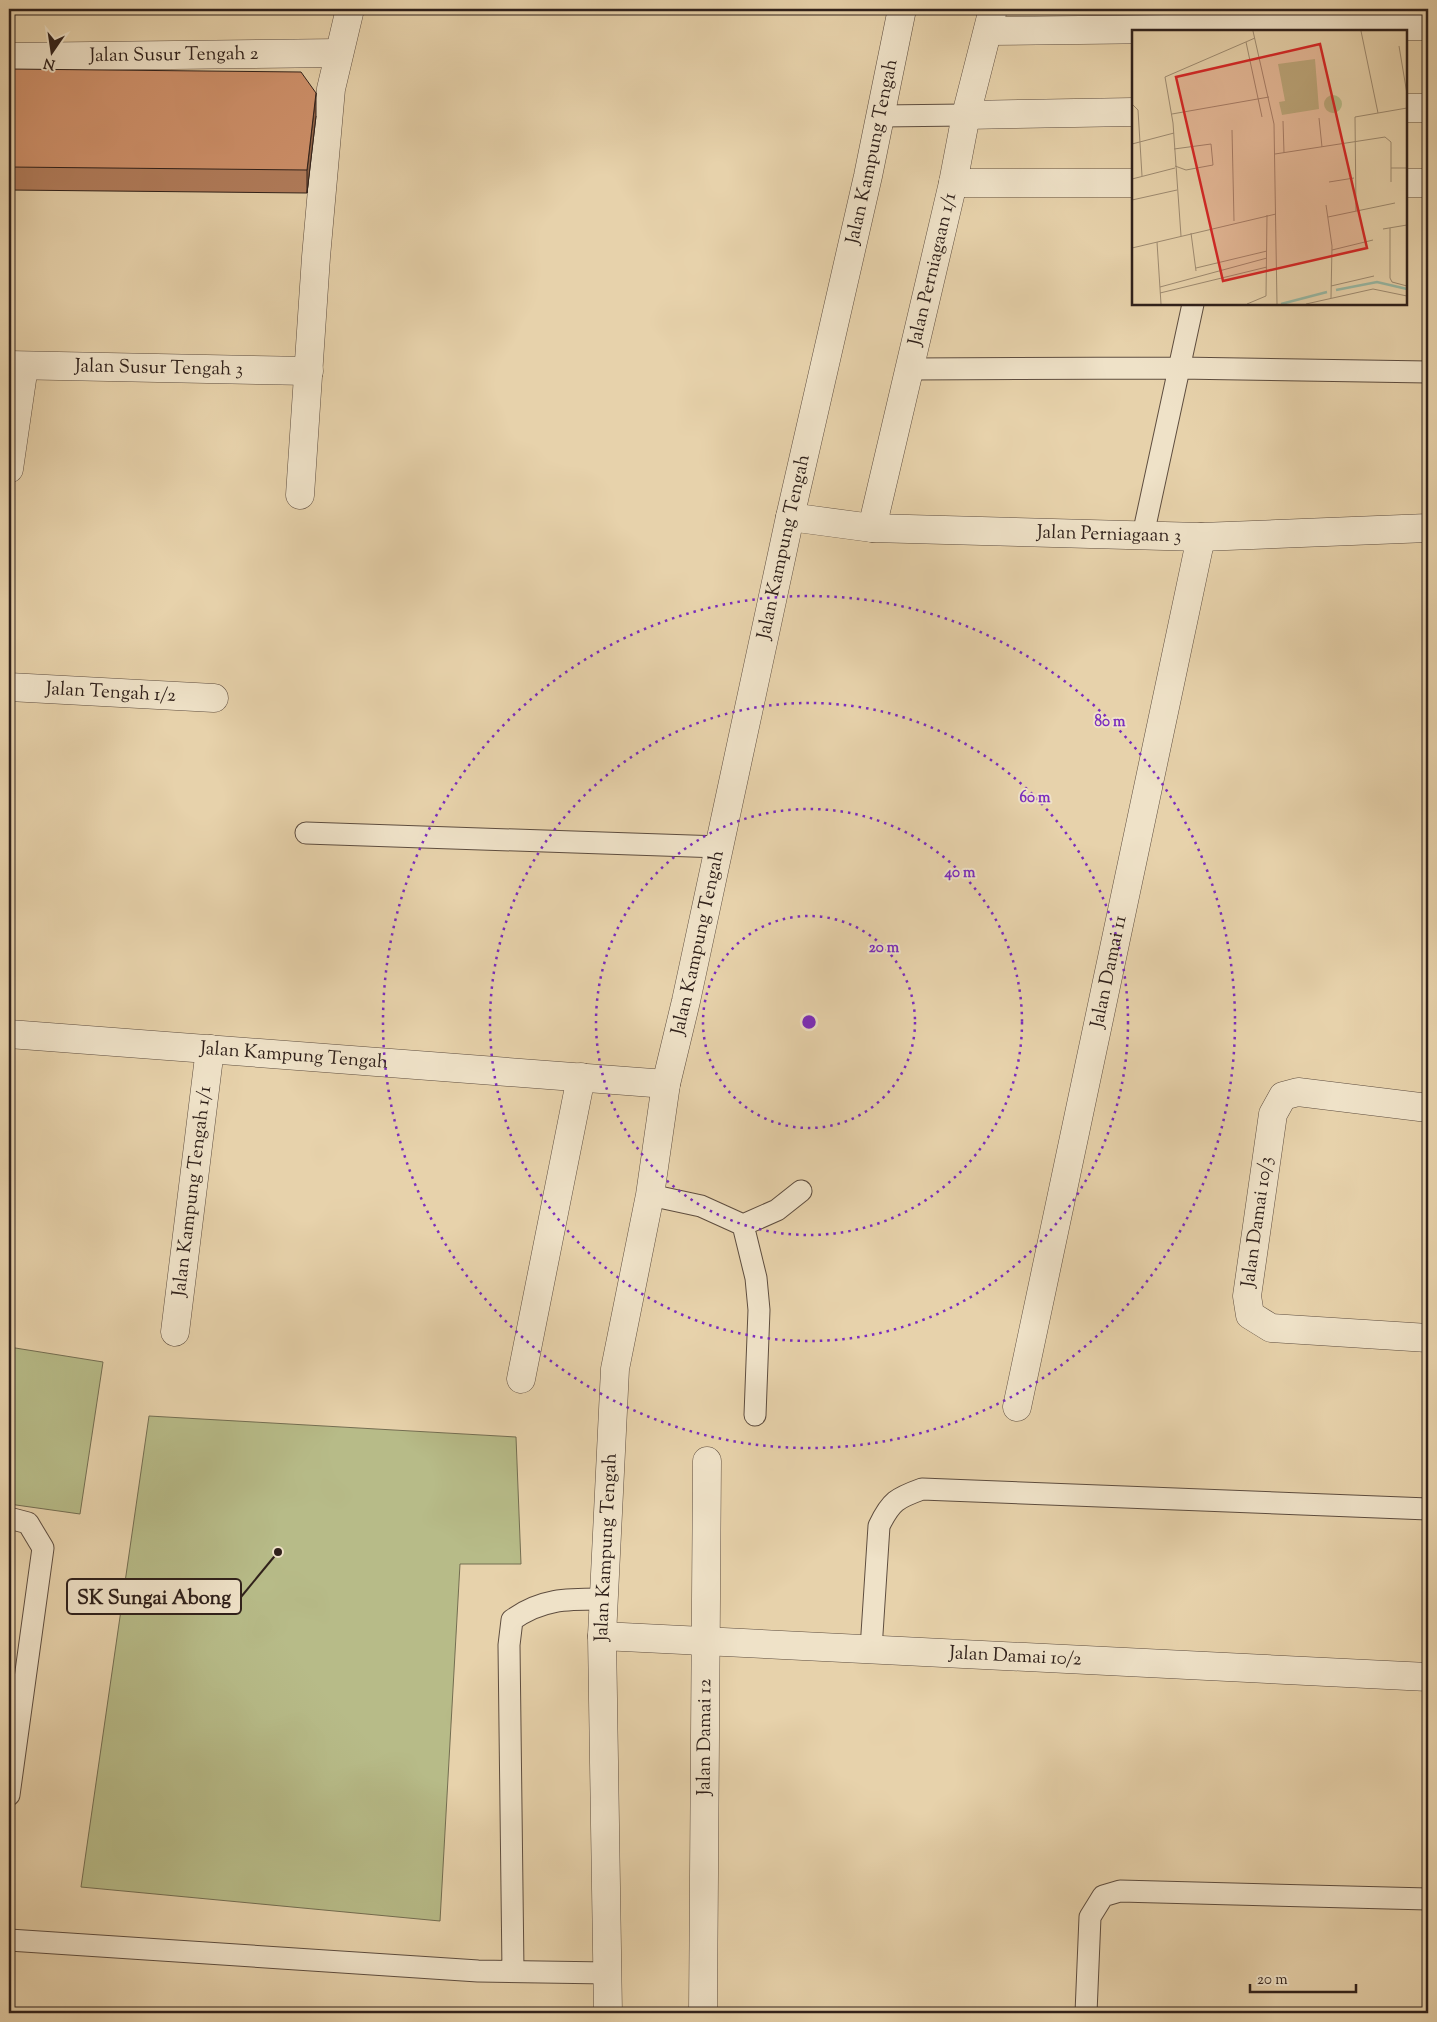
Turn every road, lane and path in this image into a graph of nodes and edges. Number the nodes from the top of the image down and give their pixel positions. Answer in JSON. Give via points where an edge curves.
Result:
{"nodes":[{"id":1,"x":350,"y":9,"type":"edge"},
{"id":2,"x":902,"y":9,"type":"edge"},
{"id":3,"x":1255,"y":18,"type":"edge"},
{"id":4,"x":991,"y":20,"type":"edge"},
{"id":5,"x":1428,"y":26,"type":"edge"},
{"id":6,"x":339,"y":53,"type":"junction"},
{"id":7,"x":9,"y":57,"type":"edge"},
{"id":8,"x":1407,"y":108,"type":"edge"},
{"id":9,"x":1428,"y":108,"type":"edge"},
{"id":10,"x":1132,"y":112,"type":"edge"},
{"id":11,"x":966,"y":115,"type":"junction"},
{"id":12,"x":880,"y":116,"type":"junction"},
{"id":13,"x":1428,"y":182,"type":"edge"},
{"id":14,"x":1132,"y":183,"type":"edge"},
{"id":15,"x":1407,"y":183,"type":"edge"},
{"id":16,"x":953,"y":184,"type":"junction"},
{"id":17,"x":1193,"y":305,"type":"edge"},
{"id":18,"x":16,"y":366,"type":"edge"},
{"id":19,"x":1179,"y":368,"type":"junction"},
{"id":20,"x":909,"y":369,"type":"junction"},
{"id":21,"x":308,"y":371,"type":"junction"},
{"id":22,"x":1428,"y":372,"type":"edge"},
{"id":23,"x":9,"y":469,"type":"edge"},
{"id":24,"x":300,"y":495,"type":"dead end"},
{"id":25,"x":790,"y":517,"type":"junction"},
{"id":26,"x":872,"y":528,"type":"junction"},
{"id":27,"x":1428,"y":528,"type":"edge"},
{"id":28,"x":1143,"y":535,"type":"junction"},
{"id":29,"x":1201,"y":537,"type":"junction"},
{"id":30,"x":9,"y":686,"type":"edge"},
{"id":31,"x":214,"y":698,"type":"dead end"},
{"id":32,"x":306,"y":833,"type":"dead end"},
{"id":33,"x":720,"y":847,"type":"junction"},
{"id":34,"x":9,"y":1034,"type":"edge"},
{"id":35,"x":210,"y":1049,"type":"junction"},
{"id":36,"x":581,"y":1077,"type":"junction"},
{"id":37,"x":666,"y":1084,"type":"junction"},
{"id":38,"x":1428,"y":1108,"type":"edge"},
{"id":39,"x":800,"y":1191,"type":"dead end"},
{"id":40,"x":650,"y":1195,"type":"junction"},
{"id":41,"x":743,"y":1225,"type":"junction"},
{"id":42,"x":175,"y":1332,"type":"dead end"},
{"id":43,"x":1428,"y":1338,"type":"edge"},
{"id":44,"x":521,"y":1379,"type":"dead end"},
{"id":45,"x":1017,"y":1407,"type":"dead end"},
{"id":46,"x":755,"y":1415,"type":"dead end"},
{"id":47,"x":707,"y":1461,"type":"dead end"},
{"id":48,"x":1428,"y":1509,"type":"edge"},
{"id":49,"x":9,"y":1518,"type":"edge"},
{"id":50,"x":605,"y":1599,"type":"junction"},
{"id":51,"x":602,"y":1636,"type":"junction"},
{"id":52,"x":706,"y":1641,"type":"junction"},
{"id":53,"x":871,"y":1649,"type":"junction"},
{"id":54,"x":1428,"y":1677,"type":"edge"},
{"id":55,"x":9,"y":1795,"type":"edge"},
{"id":56,"x":1428,"y":1899,"type":"edge"},
{"id":57,"x":9,"y":1940,"type":"edge"},
{"id":58,"x":513,"y":1971,"type":"junction"},
{"id":59,"x":608,"y":1973,"type":"junction"},
{"id":60,"x":608,"y":2013,"type":"edge"},
{"id":61,"x":703,"y":2013,"type":"edge"},
{"id":62,"x":1086,"y":2013,"type":"edge"}],
"edges":[{"from":1,"to":6,"type":"street"},
{"from":2,"to":12,"type":"street","name":"Jalan Kampung Tengah"},
{"from":3,"to":4,"type":"street"},
{"from":3,"to":5,"type":"street"},
{"from":4,"to":11,"type":"street","name":"Jalan Perniagaan 1/1"},
{"from":6,"to":7,"type":"street","name":"Jalan Susur Tengah 2"},
{"from":6,"to":21,"type":"street","via":[[331,89]]},
{"from":8,"to":9,"type":"street"},
{"from":10,"to":11,"type":"street"},
{"from":11,"to":12,"type":"lane"},
{"from":11,"to":16,"type":"street","name":"Jalan Perniagaan 1/1"},
{"from":12,"to":25,"type":"street","name":"Jalan Kampung Tengah"},
{"from":13,"to":15,"type":"street"},
{"from":14,"to":16,"type":"street"},
{"from":16,"to":20,"type":"street","name":"Jalan Perniagaan 1/1"},
{"from":17,"to":19,"type":"lane"},
{"from":18,"to":21,"type":"street","name":"Jalan Susur Tengah 3"},
{"from":18,"to":23,"type":"street"},
{"from":19,"to":20,"type":"lane"},
{"from":19,"to":22,"type":"lane"},
{"from":19,"to":28,"type":"lane"},
{"from":20,"to":26,"type":"street","name":"Jalan Perniagaan 1/1"},
{"from":21,"to":24,"type":"street"},
{"from":25,"to":26,"type":"street","name":"Jalan Perniagaan 3"},
{"from":25,"to":33,"type":"street","name":"Jalan Kampung Tengah"},
{"from":26,"to":28,"type":"street","name":"Jalan Perniagaan 3"},
{"from":27,"to":29,"type":"street","name":"Jalan Perniagaan 3"},
{"from":28,"to":29,"type":"street","name":"Jalan Perniagaan 3"},
{"from":29,"to":45,"type":"street","name":"Jalan Damai 11"},
{"from":30,"to":31,"type":"street","name":"Jalan Tengah 1/2"},
{"from":32,"to":33,"type":"lane"},
{"from":33,"to":37,"type":"street","name":"Jalan Kampung Tengah"},
{"from":34,"to":35,"type":"street","name":"Jalan Kampung Tengah"},
{"from":35,"to":36,"type":"street","name":"Jalan Kampung Tengah"},
{"from":35,"to":42,"type":"street","name":"Jalan Kampung Tengah 1/1"},
{"from":36,"to":37,"type":"street","name":"Jalan Kampung Tengah"},
{"from":36,"to":44,"type":"street"},
{"from":37,"to":40,"type":"street","name":"Jalan Kampung Tengah"},
{"from":38,"to":43,"type":"street","name":"Jalan Damai 10/3","via":[[1298,1092],[1283,1096],[1273,1114],[1246,1296],[1250,1315],[1271,1328]]},
{"from":39,"to":41,"type":"lane","via":[[777,1210]]},
{"from":40,"to":41,"type":"lane","via":[[701,1206]]},
{"from":40,"to":50,"type":"street","name":"Jalan Kampung Tengah","via":[[615,1369]]},
{"from":41,"to":46,"type":"lane","via":[[756,1278],[759,1310]]},
{"from":47,"to":52,"type":"street","name":"Jalan Damai 12"},
{"from":48,"to":53,"type":"lane","via":[[922,1489],[898,1497],[887,1509],[879,1526]]},
{"from":49,"to":55,"type":"lane","via":[[28,1524],[44,1548]]},
{"from":50,"to":51,"type":"street","name":"Jalan Kampung Tengah"},
{"from":50,"to":58,"type":"lane","via":[[558,1600],[527,1608],[512,1620],[509,1645]]},
{"from":51,"to":52,"type":"street","name":"Jalan Damai 10/2"},
{"from":51,"to":59,"type":"street","name":"Jalan Kampung Tengah"},
{"from":52,"to":53,"type":"street","name":"Jalan Damai 10/2"},
{"from":52,"to":61,"type":"street","name":"Jalan Damai 12"},
{"from":53,"to":54,"type":"street","name":"Jalan Damai 10/2"},
{"from":56,"to":62,"type":"lane","via":[[1120,1891],[1103,1896],[1090,1917]]},
{"from":57,"to":58,"type":"lane"},
{"from":58,"to":59,"type":"lane"},
{"from":59,"to":60,"type":"street","name":"Jalan Kampung Tengah"}]}
